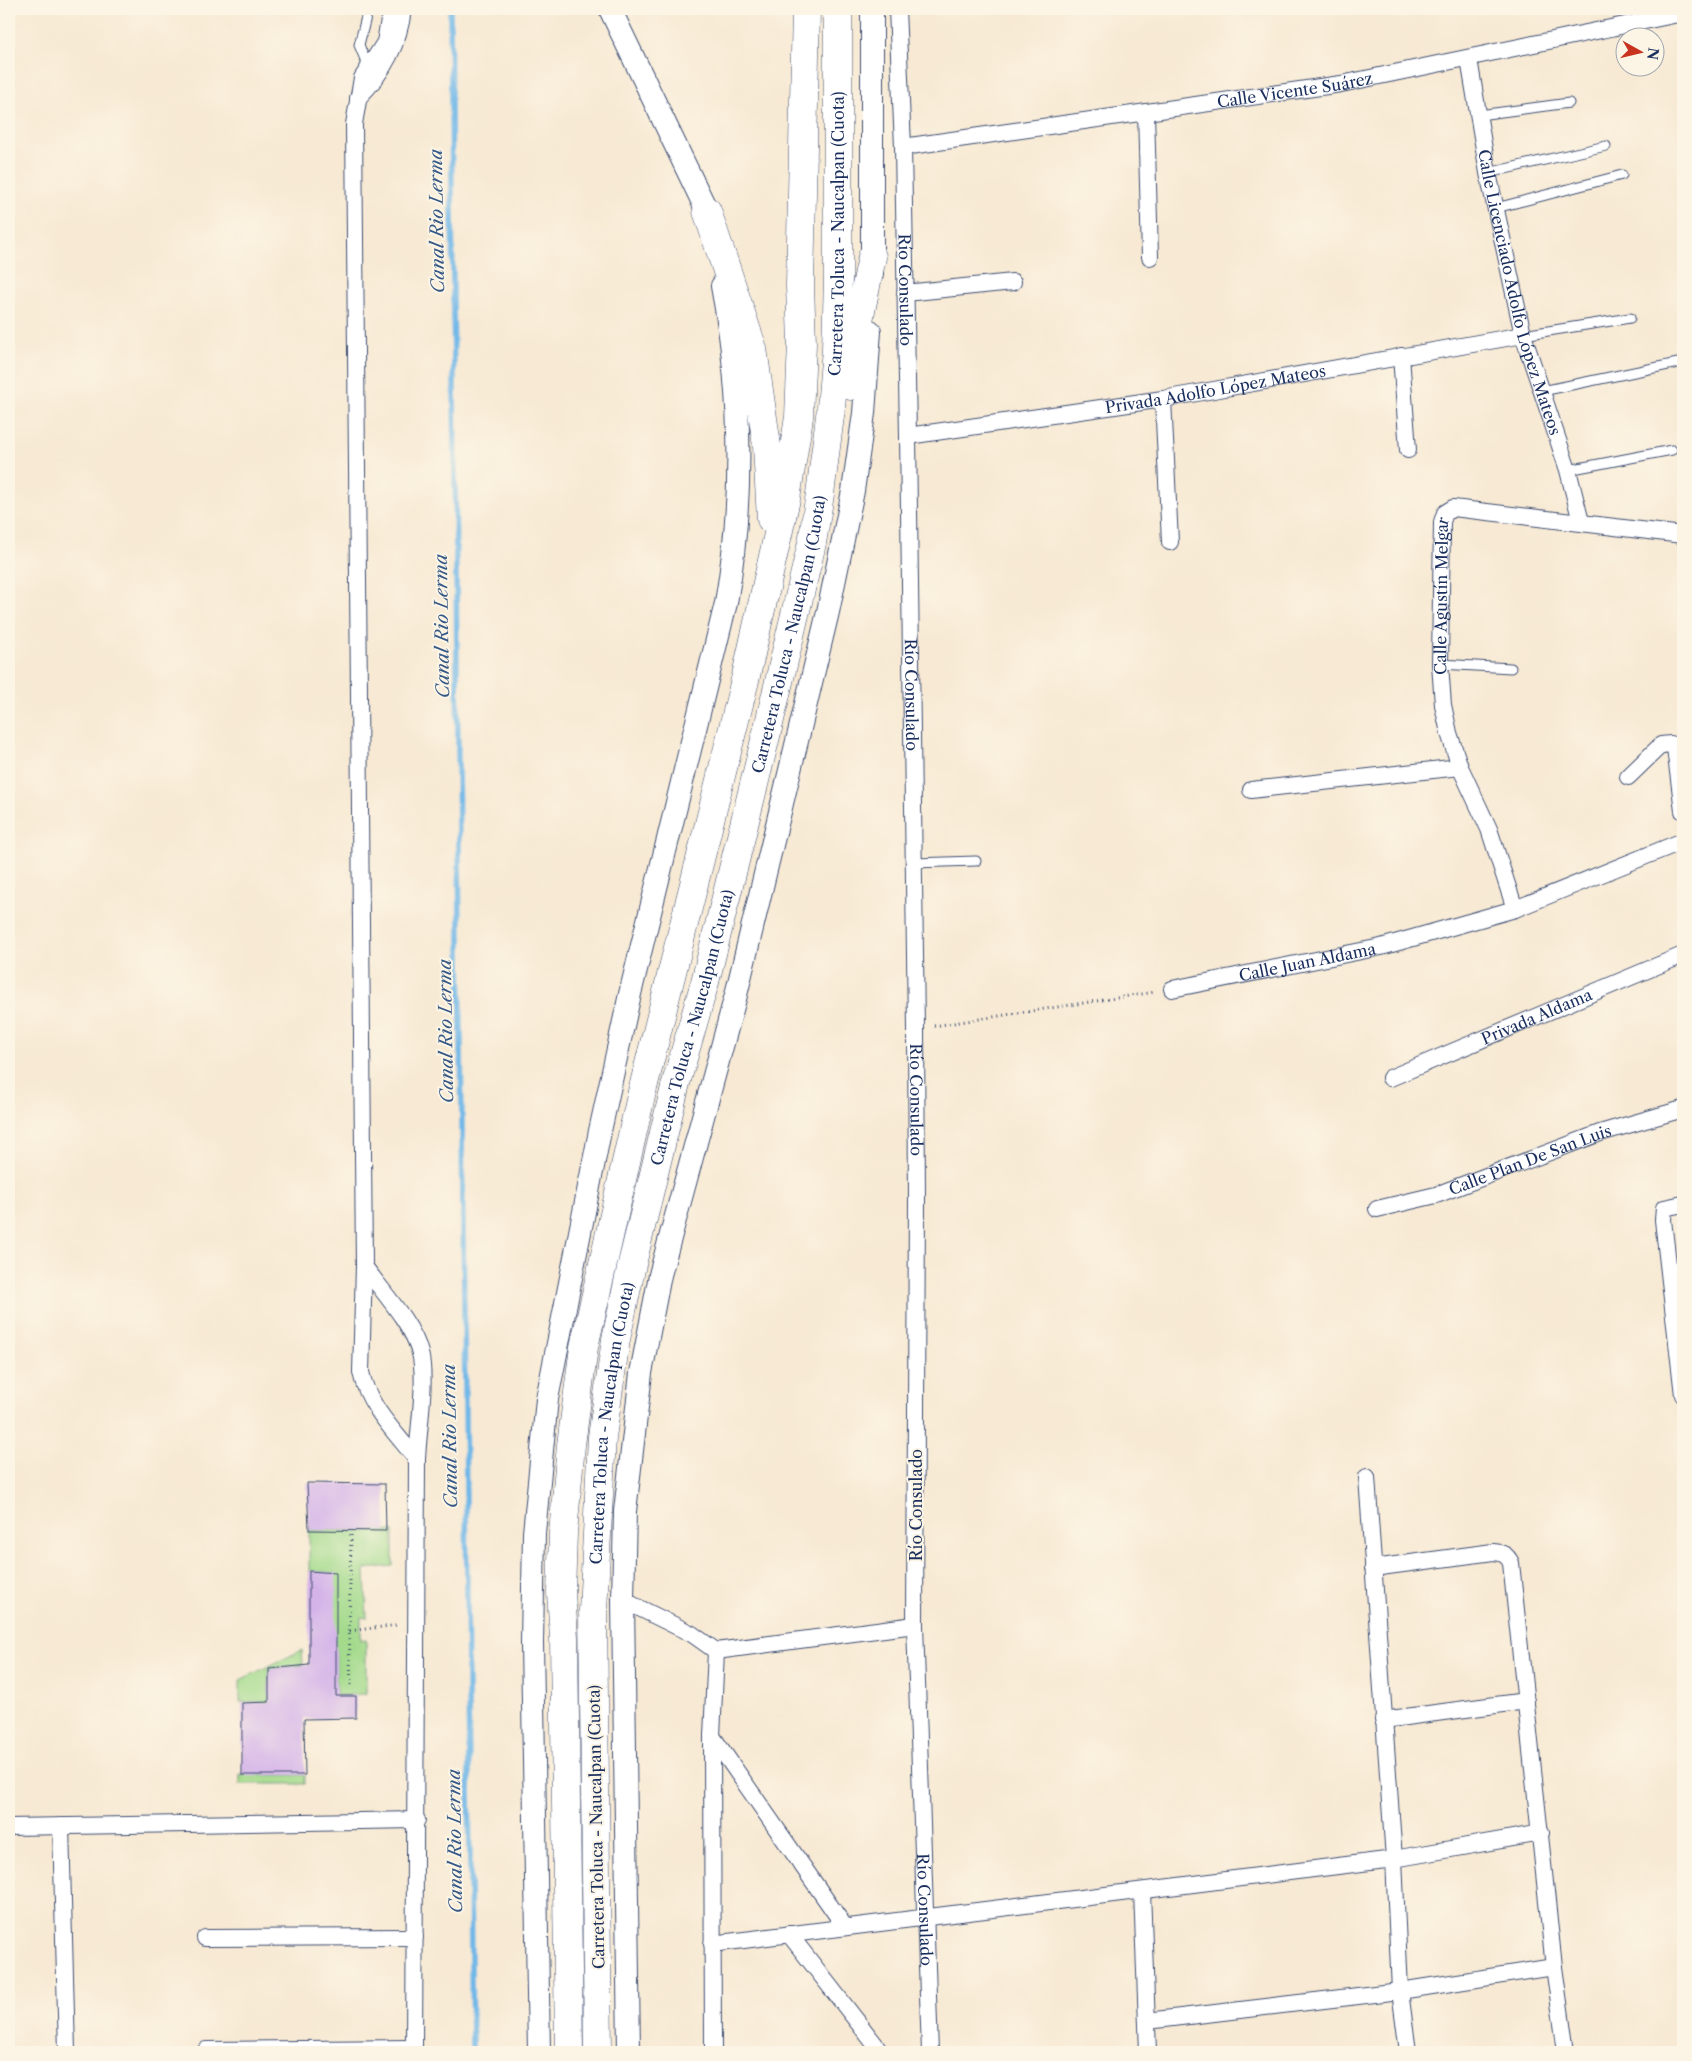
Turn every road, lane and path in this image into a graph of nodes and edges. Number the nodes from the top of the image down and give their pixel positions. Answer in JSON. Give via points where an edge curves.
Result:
{"nodes":[{"id":1,"x":12,"y":9,"type":"edge"},
{"id":2,"x":368,"y":9,"type":"edge"},
{"id":3,"x":391,"y":9,"type":"edge"},
{"id":4,"x":403,"y":9,"type":"edge"},
{"id":5,"x":610,"y":9,"type":"edge"},
{"id":6,"x":806,"y":9,"type":"edge"},
{"id":7,"x":838,"y":9,"type":"edge"},
{"id":8,"x":872,"y":9,"type":"edge"},
{"id":9,"x":897,"y":9,"type":"edge"},
{"id":10,"x":9,"y":10,"type":"edge"},
{"id":11,"x":1683,"y":12,"type":"edge"},
{"id":12,"x":1469,"y":59,"type":"junction"},
{"id":13,"x":368,"y":69,"type":"junction"},
{"id":14,"x":358,"y":98,"type":"junction"},
{"id":15,"x":1569,"y":103,"type":"dead end"},
{"id":16,"x":1146,"y":112,"type":"junction"},
{"id":17,"x":1479,"y":115,"type":"junction"},
{"id":18,"x":1606,"y":146,"type":"dead end"},
{"id":19,"x":903,"y":147,"type":"junction"},
{"id":20,"x":1488,"y":173,"type":"junction"},
{"id":21,"x":1622,"y":175,"type":"dead end"},
{"id":22,"x":1496,"y":208,"type":"junction"},
{"id":23,"x":708,"y":211,"type":"junction"},
{"id":24,"x":872,"y":257,"type":"junction"},
{"id":25,"x":1150,"y":257,"type":"dead end"},
{"id":26,"x":1013,"y":282,"type":"dead end"},
{"id":27,"x":905,"y":293,"type":"junction"},
{"id":28,"x":1630,"y":318,"type":"dead end"},
{"id":29,"x":1523,"y":335,"type":"junction"},
{"id":30,"x":1401,"y":356,"type":"junction"},
{"id":31,"x":1678,"y":363,"type":"dead end"},
{"id":32,"x":1542,"y":391,"type":"junction"},
{"id":33,"x":1163,"y":399,"type":"junction"},
{"id":34,"x":908,"y":436,"type":"junction"},
{"id":35,"x":1408,"y":450,"type":"dead end"},
{"id":36,"x":1672,"y":450,"type":"dead end"},
{"id":37,"x":1568,"y":470,"type":"junction"},
{"id":38,"x":1581,"y":522,"type":"junction"},
{"id":39,"x":1683,"y":535,"type":"edge"},
{"id":40,"x":1170,"y":542,"type":"dead end"},
{"id":41,"x":773,"y":550,"type":"junction"},
{"id":42,"x":799,"y":597,"type":"junction"},
{"id":43,"x":1440,"y":664,"type":"junction"},
{"id":44,"x":1511,"y":668,"type":"dead end"},
{"id":45,"x":1460,"y":767,"type":"junction"},
{"id":46,"x":1628,"y":777,"type":"dead end"},
{"id":47,"x":1251,"y":790,"type":"dead end"},
{"id":48,"x":1683,"y":811,"type":"edge"},
{"id":49,"x":1683,"y":842,"type":"edge"},
{"id":50,"x":976,"y":861,"type":"dead end"},
{"id":51,"x":914,"y":863,"type":"junction"},
{"id":52,"x":1515,"y":909,"type":"junction"},
{"id":53,"x":1683,"y":955,"type":"edge"},
{"id":54,"x":1172,"y":989,"type":"joint"},
{"id":55,"x":916,"y":1028,"type":"junction"},
{"id":56,"x":1390,"y":1078,"type":"dead end"},
{"id":57,"x":1683,"y":1109,"type":"edge"},
{"id":58,"x":1683,"y":1204,"type":"edge"},
{"id":59,"x":1377,"y":1209,"type":"dead end"},
{"id":60,"x":364,"y":1266,"type":"junction"},
{"id":61,"x":1683,"y":1396,"type":"edge"},
{"id":62,"x":416,"y":1460,"type":"junction"},
{"id":63,"x":1367,"y":1477,"type":"dead end"},
{"id":64,"x":351,"y":1535,"type":"dead end"},
{"id":65,"x":1373,"y":1568,"type":"junction"},
{"id":66,"x":623,"y":1600,"type":"junction"},
{"id":67,"x":417,"y":1623,"type":"junction"},
{"id":68,"x":915,"y":1625,"type":"junction"},
{"id":69,"x":350,"y":1630,"type":"junction"},
{"id":70,"x":716,"y":1651,"type":"junction"},
{"id":71,"x":351,"y":1685,"type":"dead end"},
{"id":72,"x":1526,"y":1701,"type":"junction"},
{"id":73,"x":1383,"y":1720,"type":"junction"},
{"id":74,"x":712,"y":1736,"type":"junction"},
{"id":75,"x":416,"y":1820,"type":"junction"},
{"id":76,"x":61,"y":1826,"type":"junction"},
{"id":77,"x":9,"y":1827,"type":"edge"},
{"id":78,"x":1541,"y":1833,"type":"junction"},
{"id":79,"x":1394,"y":1859,"type":"junction"},
{"id":80,"x":1142,"y":1892,"type":"junction"},
{"id":81,"x":927,"y":1916,"type":"junction"},
{"id":82,"x":845,"y":1927,"type":"junction"},
{"id":83,"x":789,"y":1934,"type":"junction"},
{"id":84,"x":415,"y":1937,"type":"junction"},
{"id":85,"x":205,"y":1938,"type":"dead end"},
{"id":86,"x":712,"y":1944,"type":"junction"},
{"id":87,"x":1554,"y":1967,"type":"junction"},
{"id":88,"x":1400,"y":1992,"type":"junction"},
{"id":89,"x":1147,"y":2020,"type":"junction"},
{"id":90,"x":206,"y":2050,"type":"dead end"},
{"id":91,"x":414,"y":2050,"type":"edge"},
{"id":92,"x":67,"y":2052,"type":"edge"},
{"id":93,"x":539,"y":2052,"type":"edge"},
{"id":94,"x":569,"y":2052,"type":"edge"},
{"id":95,"x":598,"y":2052,"type":"edge"},
{"id":96,"x":629,"y":2052,"type":"edge"},
{"id":97,"x":713,"y":2052,"type":"edge"},
{"id":98,"x":881,"y":2052,"type":"edge"},
{"id":99,"x":930,"y":2052,"type":"edge"},
{"id":100,"x":1148,"y":2052,"type":"edge"},
{"id":101,"x":1408,"y":2052,"type":"edge"},
{"id":102,"x":1566,"y":2052,"type":"edge"}],
"edges":[{"from":1,"to":10,"type":"path"},
{"from":2,"to":13,"type":"lane","via":[[359,45]]},
{"from":3,"to":13,"type":"street","via":[[385,42]]},
{"from":4,"to":14,"type":"street","via":[[392,53],[377,79]]},
{"from":5,"to":23,"type":"street"},
{"from":6,"to":41,"type":"highway","name":"Carretera Toluca - Naucalpan (Cuota)","via":[[799,417],[786,500]]},
{"from":7,"to":42,"type":"highway","name":"Carretera Toluca - Naucalpan (Cuota)","via":[[836,349],[820,494]]},
{"from":8,"to":24,"type":"street"},
{"from":9,"to":19,"type":"street","name":"Río Consulado"},
{"from":11,"to":12,"type":"street","name":"Calle Vicente Suárez"},
{"from":12,"to":16,"type":"street","name":"Calle Vicente Suárez","via":[[1342,84]]},
{"from":12,"to":17,"type":"street","name":"Calle Licenciado Adolfo López Mateos"},
{"from":13,"to":14,"type":"street","via":[[362,78]]},
{"from":14,"to":60,"type":"street","via":[[354,124]]},
{"from":15,"to":17,"type":"lane"},
{"from":16,"to":19,"type":"street","name":"Calle Vicente Suárez"},
{"from":16,"to":25,"type":"street"},
{"from":17,"to":20,"type":"street","name":"Calle Licenciado Adolfo López Mateos"},
{"from":18,"to":20,"type":"lane"},
{"from":19,"to":27,"type":"street","name":"Río Consulado"},
{"from":20,"to":22,"type":"street","name":"Calle Licenciado Adolfo López Mateos"},
{"from":21,"to":22,"type":"lane"},
{"from":22,"to":29,"type":"street","name":"Calle Licenciado Adolfo López Mateos"},
{"from":23,"to":41,"type":"highway","via":[[753,349],[767,446]]},
{"from":23,"to":93,"type":"street","via":[[737,391],[735,550],[726,602],[630,994],[548,1399],[534,1533],[532,1643]]},
{"from":24,"to":42,"type":"highway","via":[[857,330],[843,454],[828,534]]},
{"from":24,"to":66,"type":"street","via":[[864,413],[853,491],[830,603],[736,995],[660,1275],[642,1364],[624,1510]]},
{"from":26,"to":27,"type":"street"},
{"from":27,"to":34,"type":"street","name":"Río Consulado"},
{"from":28,"to":29,"type":"lane"},
{"from":29,"to":30,"type":"street","name":"Privada Adolfo López Mateos"},
{"from":29,"to":32,"type":"street","name":"Calle Licenciado Adolfo López Mateos"},
{"from":30,"to":33,"type":"street","name":"Privada Adolfo López Mateos"},
{"from":30,"to":35,"type":"street"},
{"from":31,"to":32,"type":"lane"},
{"from":32,"to":37,"type":"street","name":"Calle Licenciado Adolfo López Mateos"},
{"from":33,"to":34,"type":"street","name":"Privada Adolfo López Mateos"},
{"from":33,"to":40,"type":"street"},
{"from":34,"to":51,"type":"street","name":"Río Consulado"},
{"from":36,"to":37,"type":"lane"},
{"from":37,"to":38,"type":"street","name":"Calle Licenciado Adolfo López Mateos"},
{"from":38,"to":39,"type":"street","name":"Calle Agustín Melgar"},
{"from":38,"to":43,"type":"street","name":"Calle Agustín Melgar","via":[[1453,508],[1445,513],[1442,522]]},
{"from":41,"to":94,"type":"highway","name":"Carretera Toluca - Naucalpan (Cuota)","via":[[600,1270],[584,1346],[570,1446],[561,1593]]},
{"from":42,"to":95,"type":"highway","name":"Carretera Toluca - Naucalpan (Cuota)","via":[[708,972],[676,1083],[632,1264],[604,1420],[593,1602]]},
{"from":43,"to":44,"type":"lane"},
{"from":43,"to":45,"type":"street","name":"Calle Agustín Melgar","via":[[1443,706]]},
{"from":45,"to":47,"type":"street"},
{"from":45,"to":52,"type":"street","name":"Calle Agustín Melgar","via":[[1489,829]]},
{"from":46,"to":48,"type":"street","via":[[1661,745],[1671,744],[1675,748]]},
{"from":49,"to":52,"type":"street","name":"Calle Juan Aldama"},
{"from":50,"to":51,"type":"lane"},
{"from":51,"to":55,"type":"street","name":"Río Consulado"},
{"from":52,"to":54,"type":"street","name":"Calle Juan Aldama","via":[[1381,947]]},
{"from":53,"to":56,"type":"street","name":"Privada Aldama"},
{"from":54,"to":55,"type":"path"},
{"from":55,"to":68,"type":"street","name":"Río Consulado"},
{"from":57,"to":59,"type":"street","name":"Calle Plan De San Luis","via":[[1600,1133],[1436,1195]]},
{"from":58,"to":61,"type":"street","via":[[1664,1208],[1662,1220]]},
{"from":60,"to":62,"type":"street","via":[[363,1384],[369,1397]]},
{"from":60,"to":62,"type":"street","via":[[413,1334],[420,1352],[422,1370]]},
{"from":62,"to":67,"type":"street"},
{"from":63,"to":65,"type":"street"},
{"from":64,"to":69,"type":"path"},
{"from":65,"to":72,"type":"street","via":[[1493,1552],[1508,1557]]},
{"from":65,"to":73,"type":"street"},
{"from":66,"to":70,"type":"street","via":[[692,1634]]},
{"from":66,"to":96,"type":"street"},
{"from":67,"to":69,"type":"path"},
{"from":67,"to":75,"type":"street"},
{"from":68,"to":70,"type":"street"},
{"from":68,"to":81,"type":"street","name":"Río Consulado"},
{"from":69,"to":71,"type":"path"},
{"from":70,"to":74,"type":"street"},
{"from":72,"to":73,"type":"street"},
{"from":72,"to":78,"type":"street"},
{"from":73,"to":79,"type":"street"},
{"from":74,"to":82,"type":"street"},
{"from":74,"to":86,"type":"street"},
{"from":75,"to":76,"type":"street"},
{"from":75,"to":84,"type":"street"},
{"from":76,"to":77,"type":"street"},
{"from":76,"to":92,"type":"street"},
{"from":78,"to":79,"type":"street"},
{"from":78,"to":87,"type":"street"},
{"from":79,"to":80,"type":"street"},
{"from":79,"to":88,"type":"street"},
{"from":80,"to":81,"type":"street"},
{"from":80,"to":89,"type":"street"},
{"from":81,"to":82,"type":"street"},
{"from":81,"to":99,"type":"street","name":"Río Consulado"},
{"from":82,"to":83,"type":"street"},
{"from":83,"to":86,"type":"street"},
{"from":83,"to":98,"type":"street"},
{"from":84,"to":85,"type":"street"},
{"from":84,"to":91,"type":"street"},
{"from":86,"to":97,"type":"street"},
{"from":87,"to":88,"type":"street"},
{"from":87,"to":102,"type":"street"},
{"from":88,"to":89,"type":"street"},
{"from":88,"to":101,"type":"street"},
{"from":89,"to":100,"type":"street"},
{"from":90,"to":91,"type":"street"}]}
